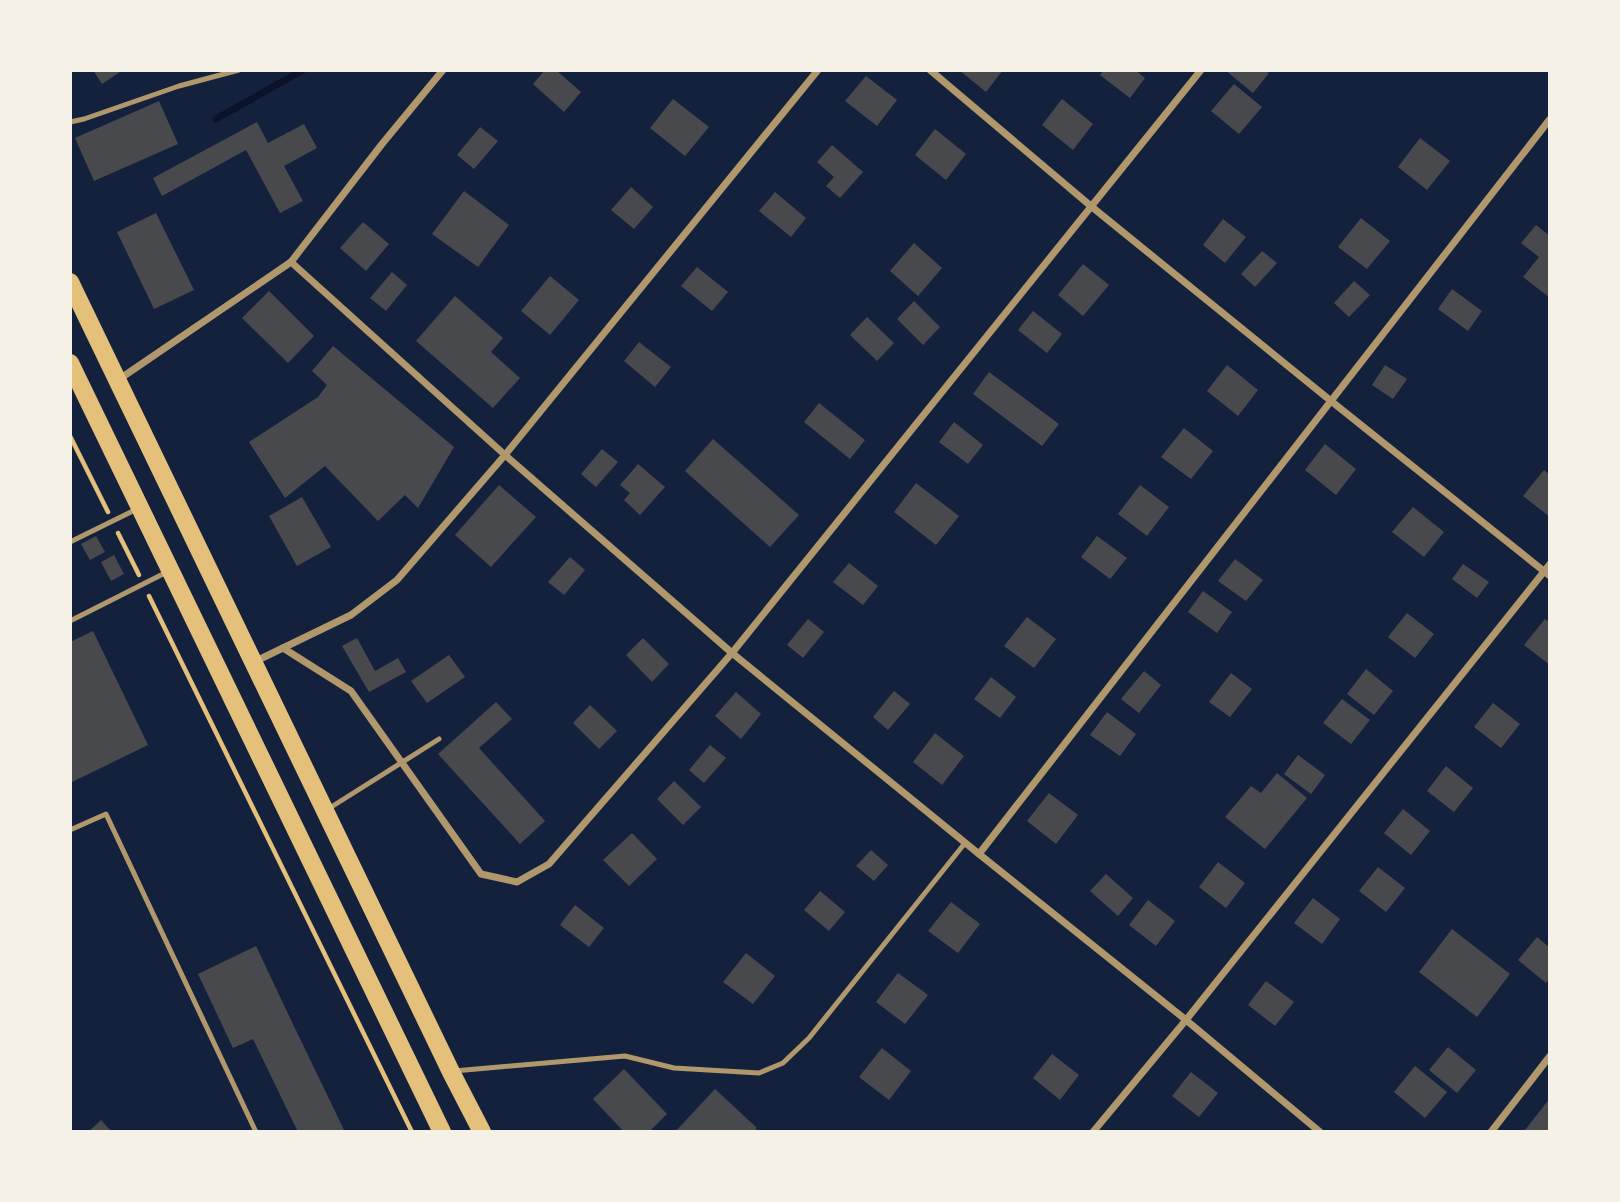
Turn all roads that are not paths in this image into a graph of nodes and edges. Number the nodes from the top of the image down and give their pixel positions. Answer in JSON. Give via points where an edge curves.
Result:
{"nodes":[{"id":1,"x":239,"y":70,"type":"edge"},
{"id":2,"x":443,"y":70,"type":"edge"},
{"id":3,"x":818,"y":70,"type":"edge"},
{"id":4,"x":930,"y":70,"type":"edge"},
{"id":5,"x":1202,"y":70,"type":"edge"},
{"id":6,"x":1550,"y":119,"type":"edge"},
{"id":7,"x":70,"y":122,"type":"edge"},
{"id":8,"x":1092,"y":207,"type":"junction"},
{"id":9,"x":291,"y":262,"type":"junction"},
{"id":10,"x":70,"y":282,"type":"edge"},
{"id":11,"x":70,"y":363,"type":"edge"},
{"id":12,"x":117,"y":380,"type":"junction"},
{"id":13,"x":1331,"y":401,"type":"junction"},
{"id":14,"x":505,"y":455,"type":"junction"},
{"id":15,"x":140,"y":508,"type":"junction"},
{"id":16,"x":70,"y":542,"type":"edge"},
{"id":17,"x":1550,"y":564,"type":"edge"},
{"id":18,"x":170,"y":571,"type":"junction"},
{"id":19,"x":1547,"y":574,"type":"edge"},
{"id":20,"x":70,"y":621,"type":"edge"},
{"id":21,"x":283,"y":648,"type":"junction"},
{"id":22,"x":732,"y":653,"type":"junction"},
{"id":23,"x":253,"y":663,"type":"junction"},
{"id":24,"x":439,"y":739,"type":"dead end"},
{"id":25,"x":401,"y":763,"type":"junction"},
{"id":26,"x":325,"y":811,"type":"junction"},
{"id":27,"x":70,"y":830,"type":"edge"},
{"id":28,"x":965,"y":843,"type":"junction"},
{"id":29,"x":979,"y":855,"type":"junction"},
{"id":30,"x":1186,"y":1020,"type":"junction"},
{"id":31,"x":1550,"y":1056,"type":"edge"},
{"id":32,"x":451,"y":1072,"type":"junction"},
{"id":33,"x":256,"y":1132,"type":"edge"},
{"id":34,"x":442,"y":1132,"type":"edge"},
{"id":35,"x":482,"y":1132,"type":"edge"},
{"id":36,"x":1093,"y":1132,"type":"edge"},
{"id":37,"x":1320,"y":1132,"type":"edge"},
{"id":38,"x":1490,"y":1132,"type":"edge"}],
"edges":[{"from":1,"to":7,"type":"lane"},
{"from":2,"to":9,"type":"street"},
{"from":3,"to":14,"type":"street"},
{"from":4,"to":8,"type":"street"},
{"from":5,"to":8,"type":"street"},
{"from":6,"to":13,"type":"street"},
{"from":8,"to":13,"type":"street"},
{"from":8,"to":22,"type":"street"},
{"from":9,"to":12,"type":"street"},
{"from":9,"to":14,"type":"street"},
{"from":10,"to":12,"type":"main road"},
{"from":11,"to":15,"type":"main road"},
{"from":12,"to":23,"type":"main road"},
{"from":13,"to":19,"type":"street"},
{"from":13,"to":29,"type":"street"},
{"from":14,"to":21,"type":"street","via":[[397,580],[351,615]]},
{"from":14,"to":22,"type":"street"},
{"from":15,"to":16,"type":"lane"},
{"from":15,"to":18,"type":"main road"},
{"from":17,"to":19,"type":"street"},
{"from":18,"to":20,"type":"lane"},
{"from":18,"to":34,"type":"main road"},
{"from":19,"to":30,"type":"street"},
{"from":21,"to":23,"type":"street"},
{"from":21,"to":25,"type":"street","via":[[351,691]]},
{"from":22,"to":25,"type":"street","via":[[549,864],[517,882],[481,874]]},
{"from":22,"to":28,"type":"street"},
{"from":23,"to":26,"type":"main road"},
{"from":24,"to":25,"type":"lane"},
{"from":25,"to":26,"type":"lane"},
{"from":26,"to":32,"type":"main road"},
{"from":27,"to":33,"type":"lane","via":[[106,814]]},
{"from":28,"to":29,"type":"street"},
{"from":28,"to":32,"type":"lane","via":[[809,1038],[783,1063],[759,1073],[674,1068],[625,1056]]},
{"from":29,"to":30,"type":"street"},
{"from":30,"to":36,"type":"street"},
{"from":30,"to":37,"type":"street"},
{"from":31,"to":38,"type":"street"},
{"from":32,"to":35,"type":"main road"}]}
